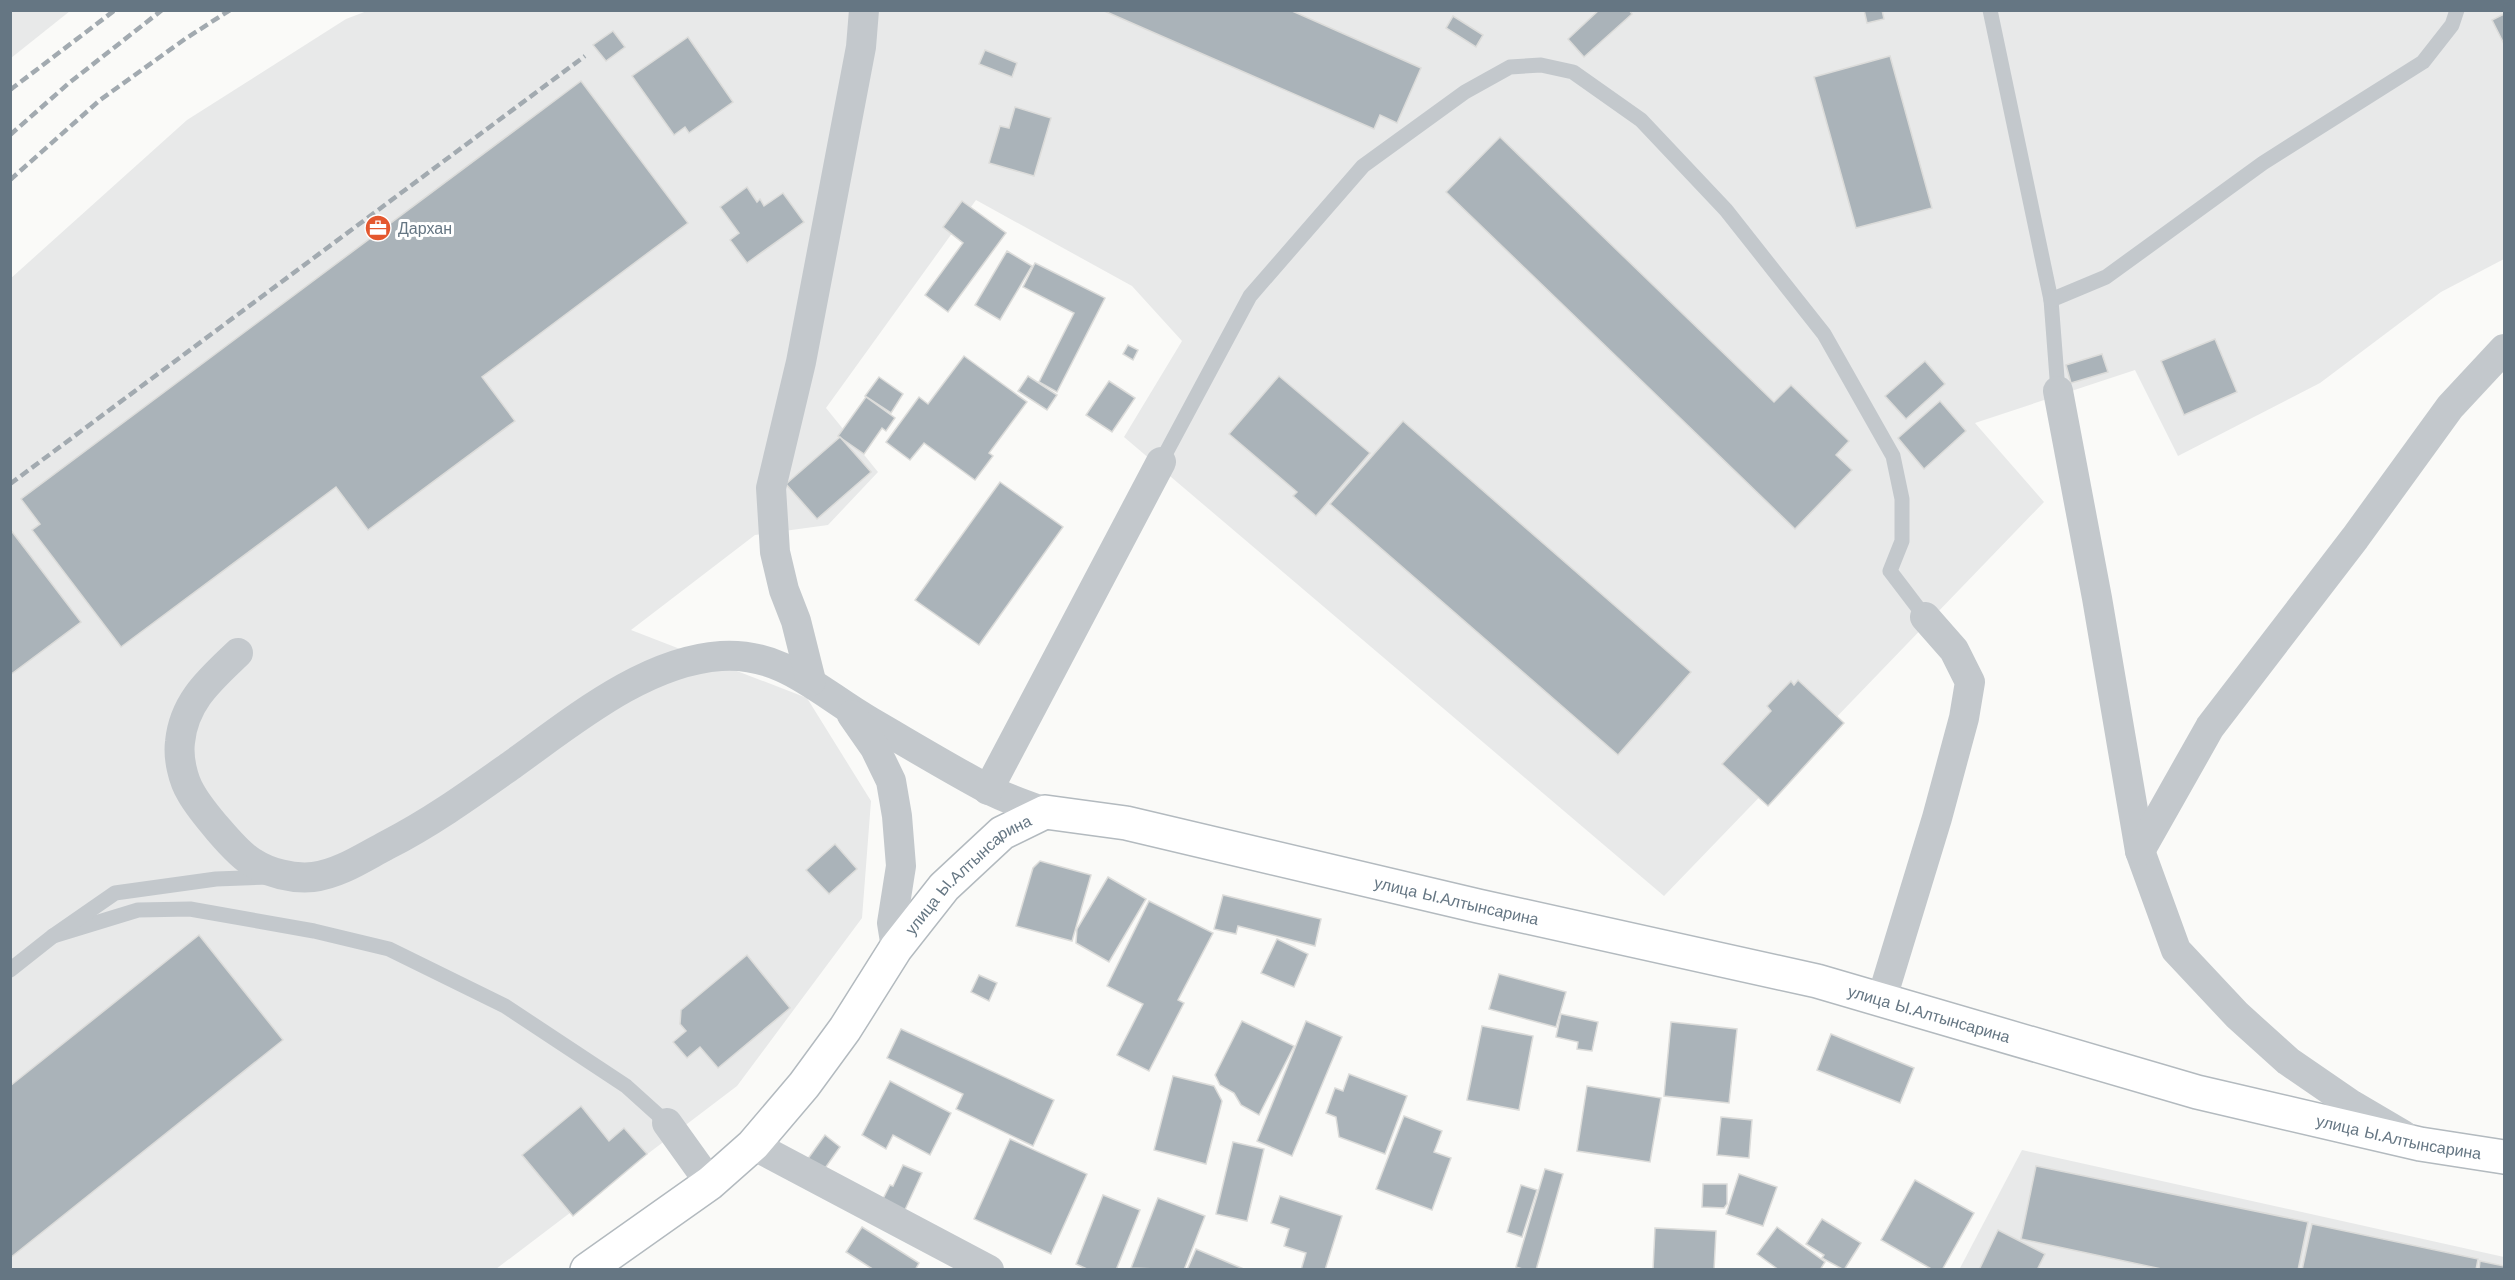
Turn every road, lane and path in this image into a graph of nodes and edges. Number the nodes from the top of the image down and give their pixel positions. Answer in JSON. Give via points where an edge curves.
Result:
{"nodes":[{"id":1,"x":864,"y":10,"type":"edge"},
{"id":2,"x":1990,"y":10,"type":"edge"},
{"id":3,"x":2457,"y":10,"type":"edge"},
{"id":4,"x":2051,"y":300,"type":"junction"},
{"id":5,"x":2505,"y":349,"type":"edge"},
{"id":6,"x":2058,"y":391,"type":"joint"},
{"id":7,"x":1161,"y":462,"type":"joint"},
{"id":8,"x":1925,"y":618,"type":"joint"},
{"id":9,"x":238,"y":653,"type":"dead end"},
{"id":10,"x":811,"y":681,"type":"junction"},
{"id":11,"x":847,"y":708,"type":"junction"},
{"id":12,"x":988,"y":790,"type":"junction"},
{"id":13,"x":1045,"y":812,"type":"junction"},
{"id":14,"x":2140,"y":851,"type":"junction"},
{"id":15,"x":289,"y":876,"type":"junction"},
{"id":16,"x":53,"y":936,"type":"junction"},
{"id":17,"x":896,"y":948,"type":"junction"},
{"id":18,"x":10,"y":970,"type":"edge"},
{"id":19,"x":1882,"y":998,"type":"junction"},
{"id":20,"x":668,"y":1123,"type":"joint"},
{"id":21,"x":2420,"y":1144,"type":"junction"},
{"id":22,"x":753,"y":1145,"type":"junction"},
{"id":23,"x":2505,"y":1157,"type":"edge"},
{"id":24,"x":710,"y":1183,"type":"junction"},
{"id":25,"x":587,"y":1269,"type":"edge"},
{"id":26,"x":989,"y":1269,"type":"edge"}],
"edges":[{"from":1,"to":10,"type":"street","via":[[861,47],[801,362],[771,488],[775,552]]},
{"from":2,"to":4,"type":"lane"},
{"from":3,"to":4,"type":"lane","via":[[2452,25],[2423,62],[2263,163],[2106,277]]},
{"from":4,"to":6,"type":"lane"},
{"from":5,"to":14,"type":"street","via":[[2450,407],[2210,727]]},
{"from":6,"to":14,"type":"street"},
{"from":7,"to":8,"type":"lane","via":[[1250,296],[1363,166],[1465,92],[1510,67],[1541,65],[1574,72],[1641,120],[1726,210],[1824,334],[1893,456],[1902,499],[1902,541],[1890,571]]},
{"from":7,"to":12,"type":"street"},
{"from":8,"to":19,"type":"street","via":[[1954,650],[1970,682],[1937,818]]},
{"from":9,"to":15,"type":"street","via":[[199,690],[180,742],[181,763],[190,792],[229,840],[250,861]]},
{"from":10,"to":11,"type":"street"},
{"from":10,"to":15,"type":"street","via":[[784,666],[746,656],[677,663],[587,710],[429,823],[342,869],[314,877]]},
{"from":11,"to":12,"type":"street"},
{"from":11,"to":17,"type":"street","via":[[875,748],[891,781],[902,866],[892,923]]},
{"from":12,"to":13,"type":"street"},
{"from":13,"to":17,"type":"street","name":"улица Ы.Алтынсарина","via":[[1002,833],[968,863]]},
{"from":13,"to":19,"type":"street","name":"улица Ы.Алтынсарина","via":[[1126,823]]},
{"from":14,"to":21,"type":"street","via":[[2176,950],[2237,1015],[2288,1061],[2352,1105]]},
{"from":15,"to":16,"type":"lane","via":[[216,879],[115,893]]},
{"from":16,"to":18,"type":"lane"},
{"from":16,"to":20,"type":"lane","via":[[138,910],[190,909],[389,949],[505,1006],[626,1086]]},
{"from":17,"to":22,"type":"street","name":"улица Ы.Алтынсарина","via":[[845,1029]]},
{"from":19,"to":21,"type":"street","name":"улица Ы.Алтынсарина","via":[[2197,1092]]},
{"from":20,"to":24,"type":"street"},
{"from":21,"to":23,"type":"street","name":"улица Ы.Алтынсарина"},
{"from":22,"to":24,"type":"street","name":"улица Ы.Алтынсарина"},
{"from":22,"to":26,"type":"street"},
{"from":24,"to":25,"type":"street","name":"улица Ы.Алтынсарина"}]}
